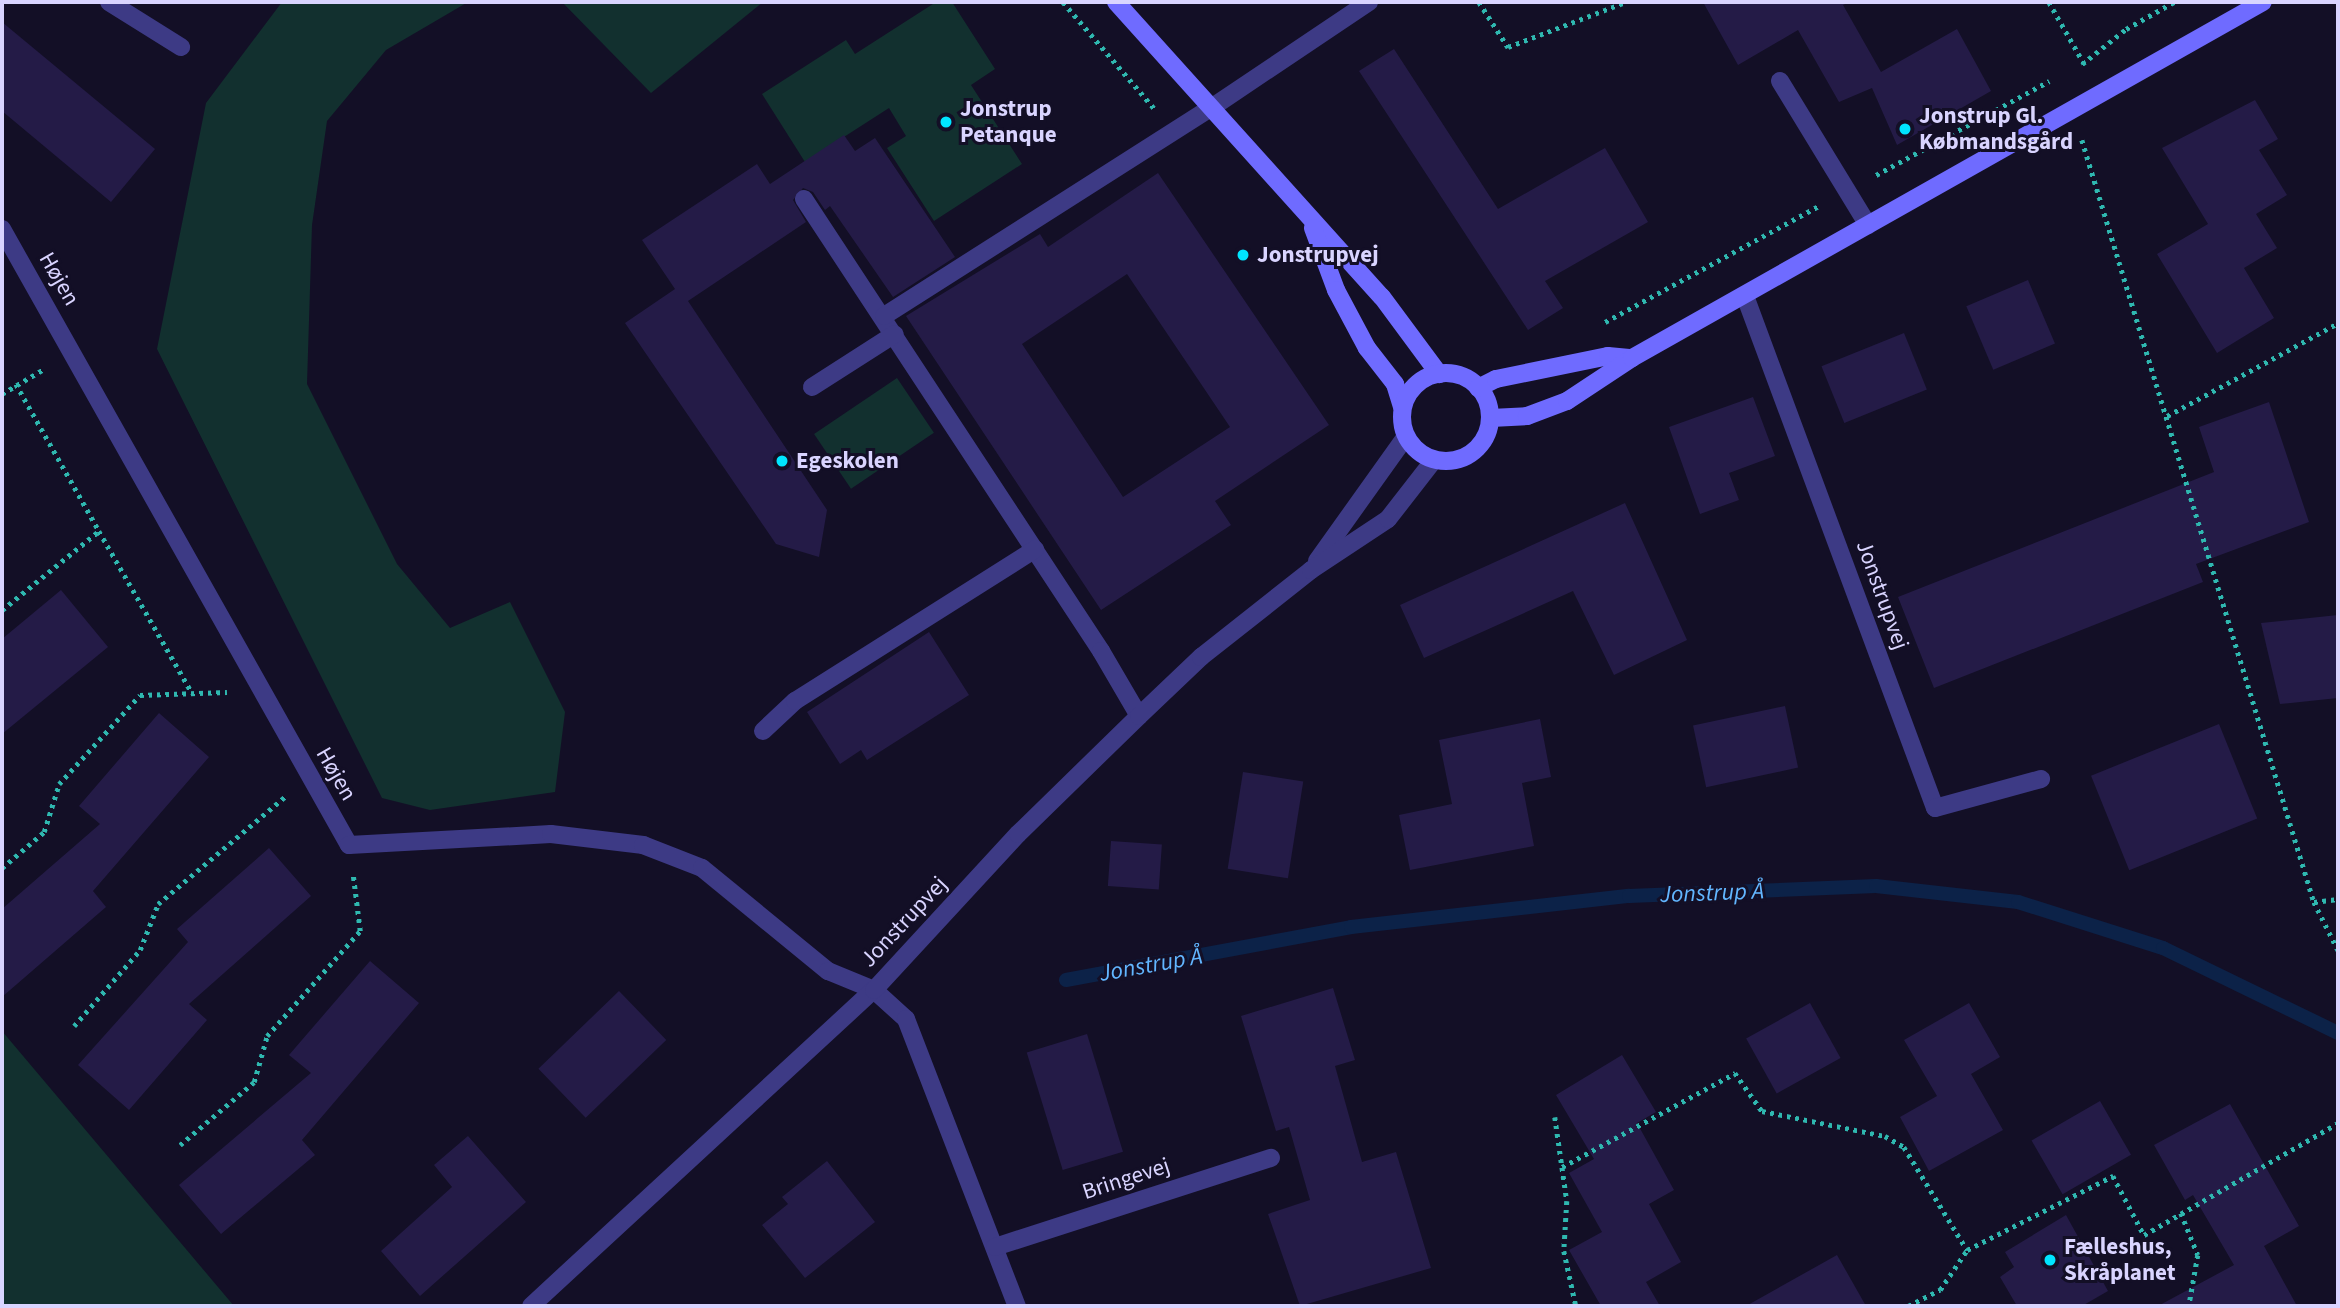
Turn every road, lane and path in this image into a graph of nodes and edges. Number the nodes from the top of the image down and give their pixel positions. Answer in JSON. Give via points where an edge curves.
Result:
{"nodes":[{"id":1,"x":109,"y":2,"type":"edge"},
{"id":2,"x":1063,"y":2,"type":"edge"},
{"id":3,"x":1116,"y":2,"type":"edge"},
{"id":4,"x":1369,"y":2,"type":"edge"},
{"id":5,"x":1479,"y":2,"type":"edge"},
{"id":6,"x":1626,"y":2,"type":"edge"},
{"id":7,"x":2049,"y":2,"type":"edge"},
{"id":8,"x":2263,"y":2,"type":"edge"},
{"id":9,"x":181,"y":47,"type":"dead end"},
{"id":10,"x":1780,"y":81,"type":"dead end"},
{"id":11,"x":2102,"y":93,"type":"junction"},
{"id":12,"x":1214,"y":106,"type":"junction"},
{"id":13,"x":2074,"y":109,"type":"junction"},
{"id":14,"x":1173,"y":132,"type":"junction"},
{"id":15,"x":804,"y":199,"type":"dead end"},
{"id":16,"x":1309,"y":218,"type":"junction"},
{"id":17,"x":1868,"y":225,"type":"junction"},
{"id":18,"x":2,"y":229,"type":"edge"},
{"id":19,"x":1745,"y":296,"type":"junction"},
{"id":20,"x":884,"y":316,"type":"junction"},
{"id":21,"x":2338,"y":323,"type":"edge"},
{"id":22,"x":895,"y":334,"type":"junction"},
{"id":23,"x":72,"y":352,"type":"junction"},
{"id":24,"x":1632,"y":358,"type":"junction"},
{"id":25,"x":1439,"y":374,"type":"junction"},
{"id":26,"x":16,"y":384,"type":"junction"},
{"id":27,"x":812,"y":387,"type":"dead end"},
{"id":28,"x":1478,"y":388,"type":"junction"},
{"id":29,"x":2,"y":394,"type":"edge"},
{"id":30,"x":1402,"y":407,"type":"junction"},
{"id":31,"x":2167,"y":416,"type":"junction"},
{"id":32,"x":1491,"y":418,"type":"junction"},
{"id":33,"x":1406,"y":436,"type":"junction"},
{"id":34,"x":1434,"y":460,"type":"junction"},
{"id":35,"x":99,"y":531,"type":"junction"},
{"id":36,"x":1035,"y":549,"type":"junction"},
{"id":37,"x":1311,"y":570,"type":"junction"},
{"id":38,"x":2,"y":610,"type":"edge"},
{"id":39,"x":261,"y":691,"type":"junction"},
{"id":40,"x":192,"y":693,"type":"junction"},
{"id":41,"x":1139,"y":716,"type":"junction"},
{"id":42,"x":762,"y":731,"type":"dead end"},
{"id":43,"x":309,"y":777,"type":"junction"},
{"id":44,"x":2041,"y":779,"type":"dead end"},
{"id":45,"x":349,"y":845,"type":"junction"},
{"id":46,"x":2,"y":868,"type":"edge"},
{"id":47,"x":2338,"y":899,"type":"edge"},
{"id":48,"x":2314,"y":902,"type":"junction"},
{"id":49,"x":2338,"y":950,"type":"edge"},
{"id":50,"x":874,"y":990,"type":"junction"},
{"id":51,"x":74,"y":1026,"type":"dead end"},
{"id":52,"x":1555,"y":1117,"type":"dead end"},
{"id":53,"x":2338,"y":1123,"type":"edge"},
{"id":54,"x":180,"y":1145,"type":"dead end"},
{"id":55,"x":1271,"y":1158,"type":"dead end"},
{"id":56,"x":1562,"y":1167,"type":"junction"},
{"id":57,"x":2181,"y":1213,"type":"junction"},
{"id":58,"x":995,"y":1247,"type":"junction"},
{"id":59,"x":1967,"y":1250,"type":"junction"},
{"id":60,"x":531,"y":1306,"type":"edge"},
{"id":61,"x":1017,"y":1306,"type":"edge"},
{"id":62,"x":1576,"y":1306,"type":"edge"},
{"id":63,"x":1908,"y":1306,"type":"edge"},
{"id":64,"x":2189,"y":1306,"type":"edge"}],
"edges":[{"from":1,"to":9,"type":"street"},
{"from":2,"to":14,"type":"path"},
{"from":3,"to":12,"type":"street"},
{"from":4,"to":12,"type":"street"},
{"from":5,"to":6,"type":"path","via":[[1508,47]]},
{"from":7,"to":11,"type":"path"},
{"from":8,"to":11,"type":"street"},
{"from":10,"to":17,"type":"street"},
{"from":11,"to":13,"type":"street"},
{"from":12,"to":14,"type":"street"},
{"from":12,"to":16,"type":"street"},
{"from":13,"to":17,"type":"street"},
{"from":13,"to":31,"type":"path"},
{"from":14,"to":20,"type":"street"},
{"from":15,"to":20,"type":"street"},
{"from":16,"to":25,"type":"street","via":[[1409,328]]},
{"from":16,"to":30,"type":"street","via":[[1336,290],[1367,348],[1395,384]]},
{"from":17,"to":19,"type":"street"},
{"from":18,"to":23,"type":"street","name":"Højen"},
{"from":19,"to":24,"type":"street"},
{"from":19,"to":44,"type":"street","name":"Jonstrupvej","via":[[1935,808]]},
{"from":20,"to":22,"type":"street"},
{"from":21,"to":31,"type":"path"},
{"from":22,"to":27,"type":"street"},
{"from":22,"to":36,"type":"street"},
{"from":23,"to":26,"type":"path"},
{"from":23,"to":39,"type":"street","name":"Højen"},
{"from":24,"to":28,"type":"street","via":[[1608,356],[1496,379]]},
{"from":24,"to":32,"type":"street","via":[[1567,401],[1527,416]]},
{"from":25,"to":28,"type":"street","via":[[1457,375]]},
{"from":25,"to":30,"type":"street","via":[[1416,384]]},
{"from":26,"to":29,"type":"path"},
{"from":26,"to":35,"type":"path"},
{"from":28,"to":32,"type":"street"},
{"from":30,"to":33,"type":"street"},
{"from":31,"to":48,"type":"path"},
{"from":32,"to":34,"type":"street","via":[[1481,446],[1471,454],[1453,461]]},
{"from":33,"to":34,"type":"street","via":[[1417,451]]},
{"from":33,"to":37,"type":"street","name":"Jonstrupvej"},
{"from":34,"to":37,"type":"street","name":"Jonstrupvej","via":[[1388,519]]},
{"from":35,"to":38,"type":"path"},
{"from":35,"to":40,"type":"path"},
{"from":36,"to":41,"type":"street"},
{"from":36,"to":42,"type":"street","via":[[795,701]]},
{"from":37,"to":41,"type":"street","name":"Jonstrupvej","via":[[1201,657]]},
{"from":39,"to":40,"type":"path"},
{"from":39,"to":43,"type":"street","name":"Højen"},
{"from":40,"to":46,"type":"path","via":[[140,695],[59,784],[44,832]]},
{"from":41,"to":50,"type":"street","name":"Jonstrupvej","via":[[1018,834]]},
{"from":43,"to":45,"type":"street","name":"Højen"},
{"from":43,"to":51,"type":"path","via":[[158,904],[140,950]]},
{"from":45,"to":50,"type":"street","via":[[551,834],[643,845],[702,868],[828,971]]},
{"from":45,"to":54,"type":"path","via":[[360,931],[267,1036],[254,1082]]},
{"from":47,"to":48,"type":"path"},
{"from":48,"to":49,"type":"path"},
{"from":50,"to":58,"type":"street","via":[[906,1019]]},
{"from":50,"to":60,"type":"street","name":"Jonstrupvej"},
{"from":52,"to":56,"type":"path"},
{"from":53,"to":57,"type":"path"},
{"from":55,"to":58,"type":"street","name":"Bringevej"},
{"from":56,"to":59,"type":"path","via":[[1735,1073],[1762,1111],[1885,1136],[1904,1147]]},
{"from":56,"to":62,"type":"path","via":[[1567,1201],[1563,1251]]},
{"from":57,"to":59,"type":"path","via":[[2144,1235],[2113,1176]]},
{"from":57,"to":64,"type":"path","via":[[2199,1255]]},
{"from":58,"to":61,"type":"street"},
{"from":59,"to":63,"type":"path","via":[[1940,1290]]}]}
